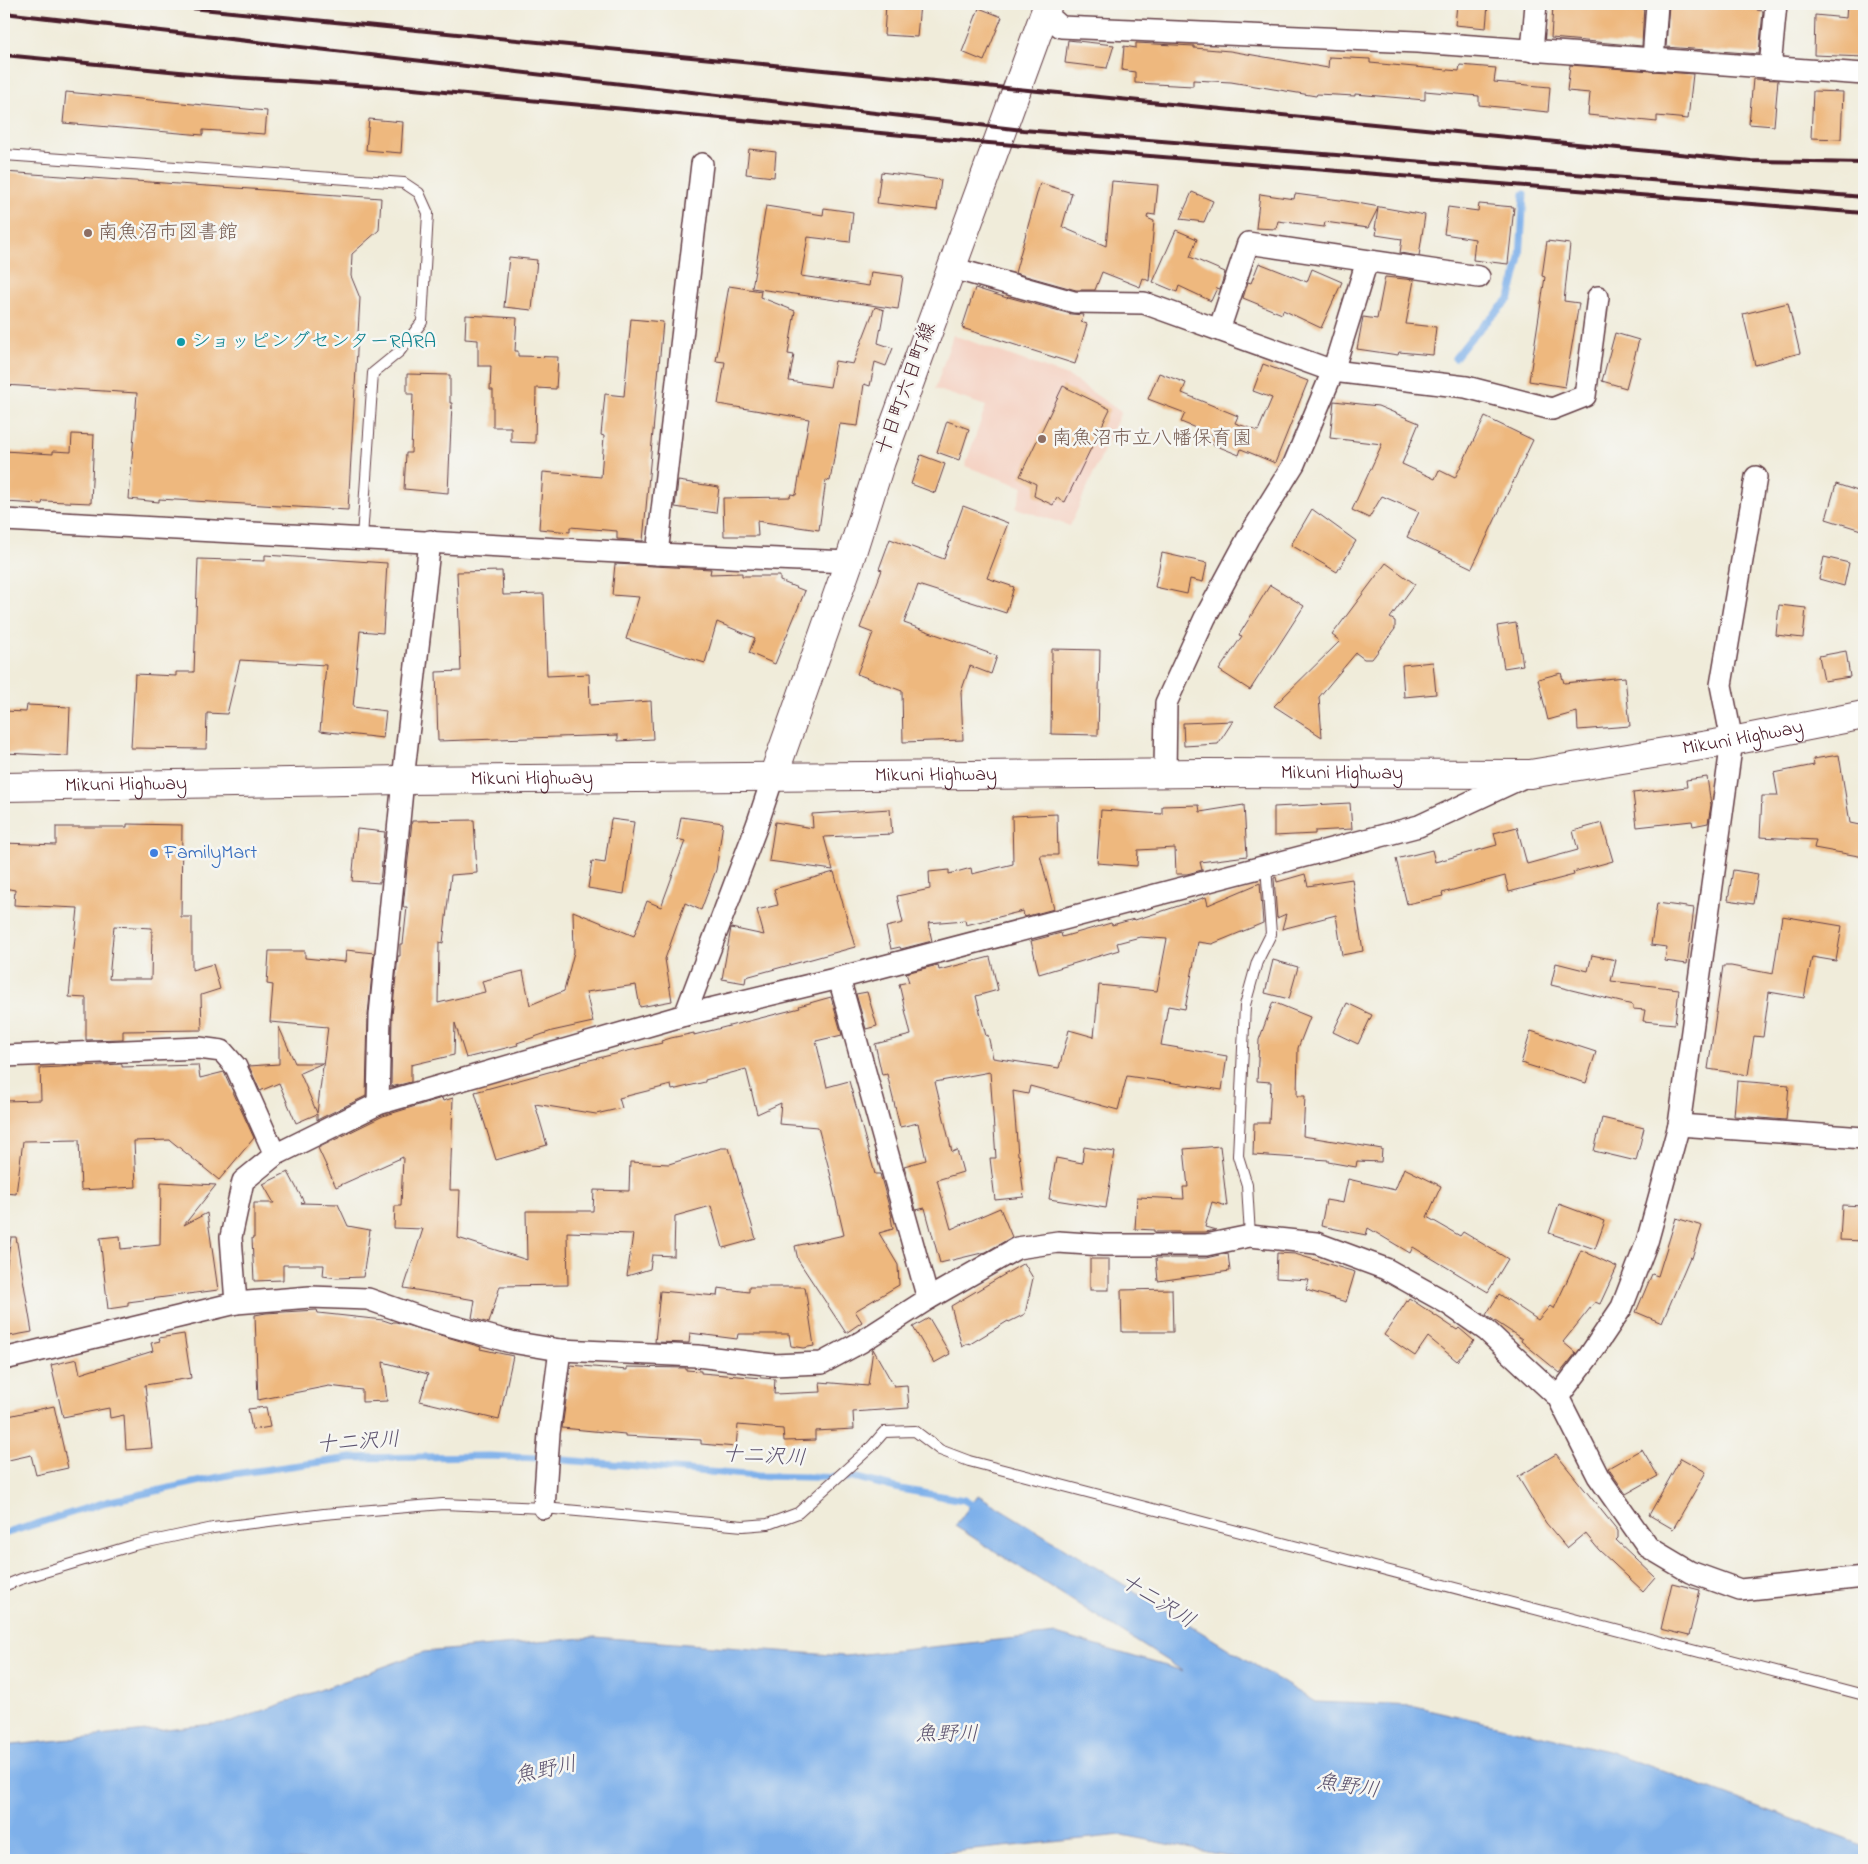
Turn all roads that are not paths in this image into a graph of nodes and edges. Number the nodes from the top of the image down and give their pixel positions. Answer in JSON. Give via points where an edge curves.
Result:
{"nodes":[{"id":1,"x":1536,"y":4,"type":"edge"},
{"id":2,"x":1657,"y":4,"type":"edge"},
{"id":3,"x":1776,"y":4,"type":"edge"},
{"id":4,"x":1046,"y":8,"type":"edge"},
{"id":5,"x":1532,"y":51,"type":"junction"},
{"id":6,"x":1653,"y":60,"type":"junction"},
{"id":7,"x":1770,"y":68,"type":"junction"},
{"id":8,"x":1864,"y":74,"type":"edge"},
{"id":9,"x":4,"y":155,"type":"edge"},
{"id":10,"x":702,"y":164,"type":"dead end"},
{"id":11,"x":1367,"y":261,"type":"junction"},
{"id":12,"x":952,"y":268,"type":"junction"},
{"id":13,"x":1479,"y":278,"type":"dead end"},
{"id":14,"x":1598,"y":297,"type":"dead end"},
{"id":15,"x":1219,"y":330,"type":"junction"},
{"id":16,"x":1333,"y":371,"type":"junction"},
{"id":17,"x":1756,"y":477,"type":"dead end"},
{"id":18,"x":4,"y":520,"type":"edge"},
{"id":19,"x":362,"y":538,"type":"junction"},
{"id":20,"x":430,"y":541,"type":"junction"},
{"id":21,"x":657,"y":554,"type":"junction"},
{"id":22,"x":849,"y":562,"type":"junction"},
{"id":23,"x":1864,"y":715,"type":"edge"},
{"id":24,"x":1732,"y":741,"type":"junction"},
{"id":25,"x":1165,"y":773,"type":"junction"},
{"id":26,"x":1530,"y":774,"type":"junction"},
{"id":27,"x":773,"y":777,"type":"junction"},
{"id":28,"x":403,"y":780,"type":"junction"},
{"id":29,"x":4,"y":787,"type":"edge"},
{"id":30,"x":1266,"y":866,"type":"junction"},
{"id":31,"x":839,"y":978,"type":"junction"},
{"id":32,"x":685,"y":1015,"type":"junction"},
{"id":33,"x":4,"y":1056,"type":"edge"},
{"id":34,"x":378,"y":1104,"type":"junction"},
{"id":35,"x":1679,"y":1125,"type":"junction"},
{"id":36,"x":1864,"y":1138,"type":"edge"},
{"id":37,"x":275,"y":1154,"type":"junction"},
{"id":38,"x":1250,"y":1236,"type":"junction"},
{"id":39,"x":928,"y":1299,"type":"junction"},
{"id":40,"x":236,"y":1304,"type":"junction"},
{"id":41,"x":560,"y":1350,"type":"junction"},
{"id":42,"x":4,"y":1359,"type":"edge"},
{"id":43,"x":1558,"y":1397,"type":"junction"},
{"id":44,"x":544,"y":1508,"type":"junction"},
{"id":45,"x":1864,"y":1578,"type":"edge"},
{"id":46,"x":4,"y":1586,"type":"edge"},
{"id":47,"x":1864,"y":1695,"type":"edge"}],
"edges":[{"from":1,"to":5,"type":"street"},
{"from":2,"to":6,"type":"street"},
{"from":3,"to":7,"type":"street"},
{"from":4,"to":5,"type":"street","via":[[1061,27],[1417,42]]},
{"from":4,"to":12,"type":"main road","name":"十日町六日町線"},
{"from":5,"to":6,"type":"street"},
{"from":6,"to":7,"type":"street"},
{"from":7,"to":8,"type":"street"},
{"from":9,"to":19,"type":"lane","via":[[404,183],[419,192],[428,213],[422,322],[400,352],[373,373]]},
{"from":10,"to":21,"type":"street"},
{"from":11,"to":13,"type":"street"},
{"from":11,"to":15,"type":"street","via":[[1248,243]]},
{"from":11,"to":16,"type":"street"},
{"from":12,"to":15,"type":"street","via":[[1074,302],[1144,302]]},
{"from":12,"to":22,"type":"main road","name":"十日町六日町線","via":[[881,462]]},
{"from":14,"to":16,"type":"street","via":[[1584,396],[1552,409],[1466,387]]},
{"from":15,"to":16,"type":"street"},
{"from":16,"to":25,"type":"street","via":[[1294,464],[1248,538],[1209,610],[1166,703]]},
{"from":17,"to":24,"type":"street","via":[[1721,685]]},
{"from":18,"to":19,"type":"street"},
{"from":19,"to":20,"type":"street"},
{"from":20,"to":21,"type":"street"},
{"from":20,"to":28,"type":"street"},
{"from":21,"to":22,"type":"street"},
{"from":22,"to":27,"type":"main road","name":"十日町六日町線"},
{"from":23,"to":24,"type":"main road","name":"Mikuni Highway"},
{"from":24,"to":26,"type":"main road","name":"Mikuni Highway"},
{"from":24,"to":35,"type":"street"},
{"from":25,"to":26,"type":"main road","name":"Mikuni Highway"},
{"from":25,"to":27,"type":"main road","name":"Mikuni Highway"},
{"from":26,"to":30,"type":"street","via":[[1419,826]]},
{"from":27,"to":28,"type":"main road","name":"Mikuni Highway"},
{"from":27,"to":32,"type":"street"},
{"from":28,"to":29,"type":"main road","name":"Mikuni Highway"},
{"from":28,"to":34,"type":"street","via":[[380,1014]]},
{"from":30,"to":31,"type":"street"},
{"from":30,"to":38,"type":"lane","via":[[1271,934],[1257,962],[1245,1005],[1238,1146],[1247,1185]]},
{"from":31,"to":32,"type":"street"},
{"from":31,"to":39,"type":"street"},
{"from":32,"to":34,"type":"street"},
{"from":33,"to":37,"type":"street","via":[[199,1048],[222,1051],[236,1067]]},
{"from":34,"to":37,"type":"street"},
{"from":35,"to":36,"type":"street"},
{"from":35,"to":43,"type":"street","via":[[1648,1242],[1622,1307]]},
{"from":37,"to":40,"type":"street","via":[[243,1181],[232,1238]]},
{"from":38,"to":39,"type":"street","via":[[1206,1245],[1058,1242],[1017,1248]]},
{"from":38,"to":43,"type":"street","via":[[1316,1243],[1386,1269],[1447,1303],[1486,1331]]},
{"from":39,"to":41,"type":"street","via":[[822,1363],[773,1365],[697,1356]]},
{"from":40,"to":41,"type":"street","via":[[310,1297],[368,1299],[428,1320],[511,1342]]},
{"from":40,"to":42,"type":"street"},
{"from":41,"to":44,"type":"street","via":[[549,1433]]},
{"from":43,"to":45,"type":"street","via":[[1598,1476],[1648,1547],[1690,1572],[1740,1590]]},
{"from":44,"to":46,"type":"lane","via":[[443,1504],[213,1528],[134,1544]]},
{"from":44,"to":47,"type":"lane","via":[[743,1526],[768,1524],[798,1513],[884,1432],[915,1431],[940,1450],[969,1461]]}]}
